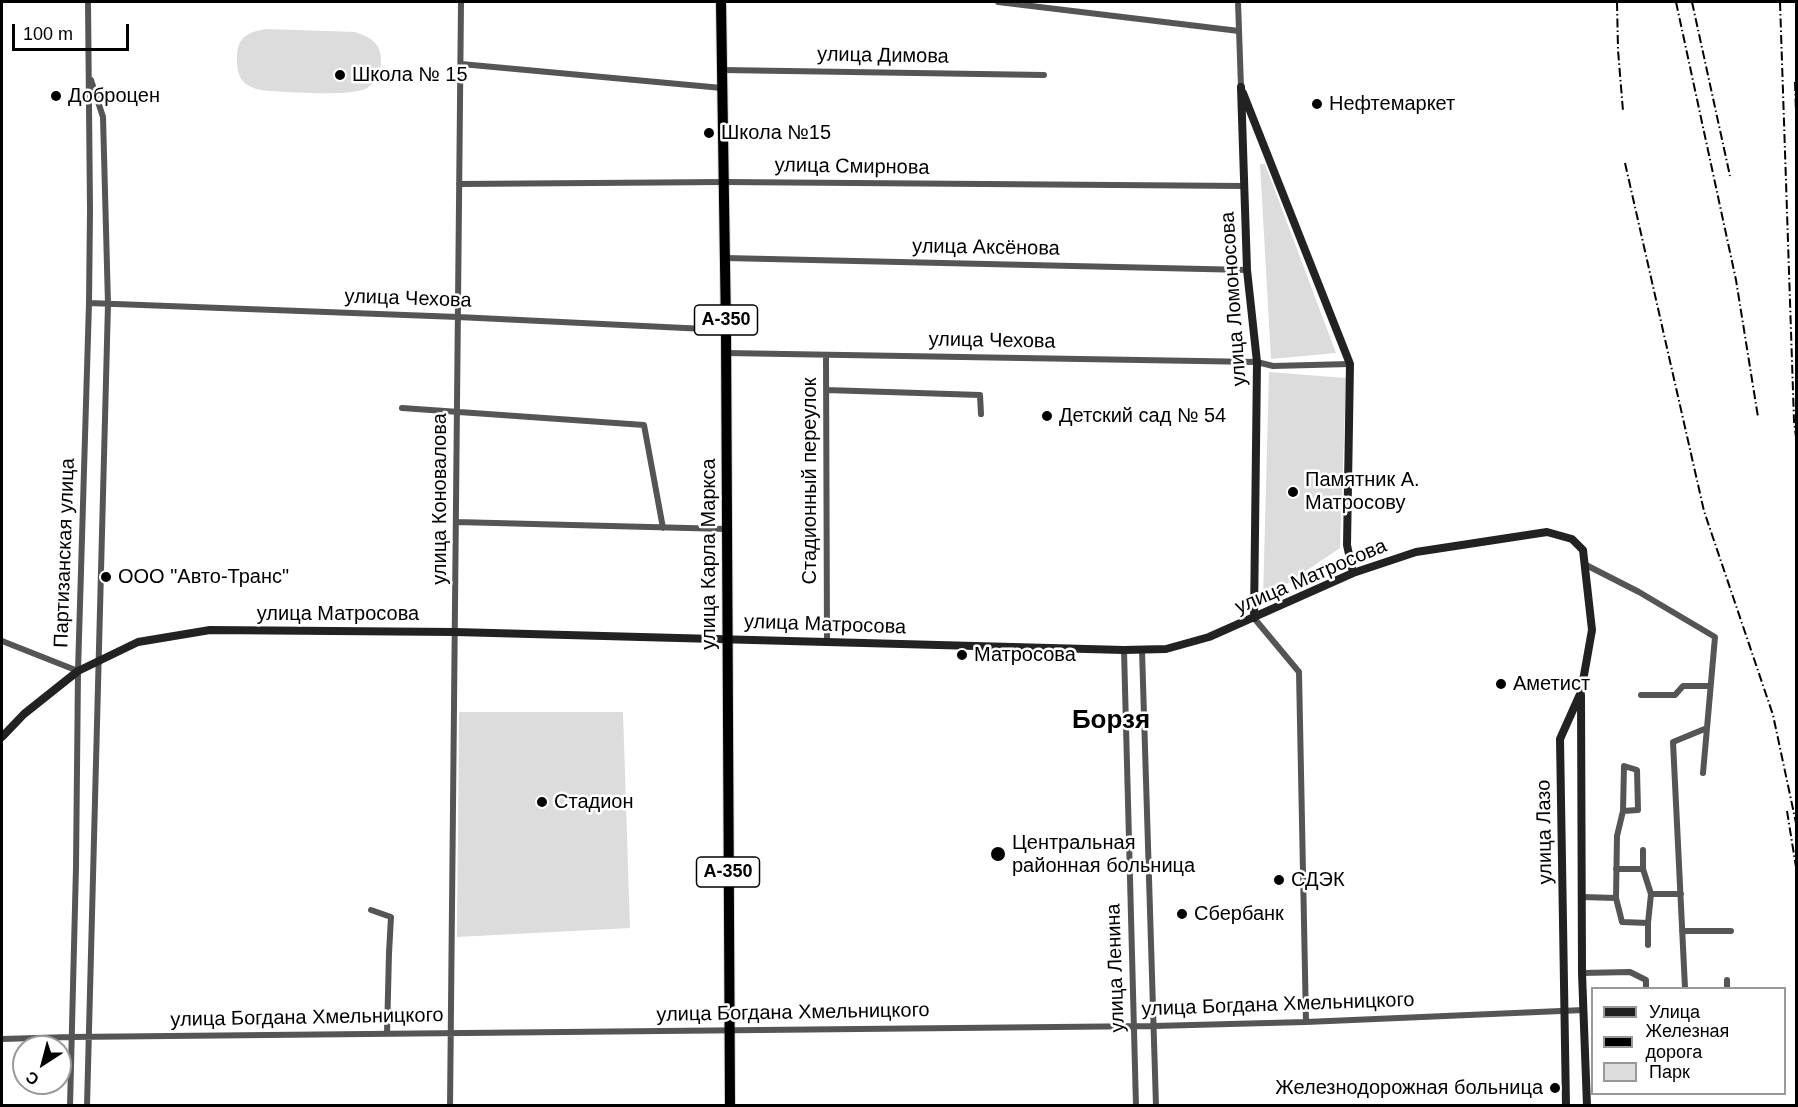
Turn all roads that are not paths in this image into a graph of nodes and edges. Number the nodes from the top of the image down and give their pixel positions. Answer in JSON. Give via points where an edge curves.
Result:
{"nodes":[{"id":1,"x":88,"y":2,"type":"edge"},
{"id":2,"x":461,"y":2,"type":"edge"},
{"id":3,"x":721,"y":2,"type":"edge"},
{"id":4,"x":998,"y":2,"type":"edge"},
{"id":5,"x":1238,"y":2,"type":"edge"},
{"id":6,"x":1239,"y":31,"type":"junction"},
{"id":7,"x":461,"y":64,"type":"junction"},
{"id":8,"x":722,"y":70,"type":"junction"},
{"id":9,"x":89,"y":74,"type":"junction"},
{"id":10,"x":1044,"y":75,"type":"dead end"},
{"id":11,"x":1240,"y":87,"type":"junction"},
{"id":12,"x":722,"y":88,"type":"junction"},
{"id":13,"x":724,"y":182,"type":"junction"},
{"id":14,"x":459,"y":184,"type":"junction"},
{"id":15,"x":1244,"y":186,"type":"junction"},
{"id":16,"x":725,"y":258,"type":"junction"},
{"id":17,"x":1247,"y":270,"type":"junction"},
{"id":18,"x":89,"y":303,"type":"junction"},
{"id":19,"x":108,"y":304,"type":"junction"},
{"id":20,"x":458,"y":317,"type":"junction"},
{"id":21,"x":726,"y":330,"type":"junction"},
{"id":22,"x":726,"y":353,"type":"junction"},
{"id":23,"x":826,"y":355,"type":"junction"},
{"id":24,"x":1257,"y":362,"type":"junction"},
{"id":25,"x":1350,"y":364,"type":"junction"},
{"id":26,"x":826,"y":390,"type":"junction"},
{"id":27,"x":402,"y":408,"type":"dead end"},
{"id":28,"x":457,"y":411,"type":"junction"},
{"id":29,"x":981,"y":414,"type":"dead end"},
{"id":30,"x":456,"y":522,"type":"junction"},
{"id":31,"x":663,"y":528,"type":"junction"},
{"id":32,"x":726,"y":529,"type":"junction"},
{"id":33,"x":1586,"y":565,"type":"junction"},
{"id":34,"x":1353,"y":573,"type":"junction"},
{"id":35,"x":1254,"y":618,"type":"junction"},
{"id":36,"x":455,"y":632,"type":"junction"},
{"id":37,"x":728,"y":639,"type":"junction"},
{"id":38,"x":2,"y":641,"type":"edge"},
{"id":39,"x":827,"y":642,"type":"junction"},
{"id":40,"x":1124,"y":650,"type":"junction"},
{"id":41,"x":1142,"y":650,"type":"junction"},
{"id":42,"x":97,"y":662,"type":"junction"},
{"id":43,"x":78,"y":671,"type":"junction"},
{"id":44,"x":1710,"y":686,"type":"junction"},
{"id":45,"x":1581,"y":692,"type":"junction"},
{"id":46,"x":1641,"y":695,"type":"dead end"},
{"id":47,"x":1707,"y":728,"type":"junction"},
{"id":48,"x":2,"y":737,"type":"edge"},
{"id":49,"x":1703,"y":773,"type":"dead end"},
{"id":50,"x":1623,"y":811,"type":"junction"},
{"id":51,"x":1643,"y":850,"type":"dead end"},
{"id":52,"x":1616,"y":869,"type":"junction"},
{"id":53,"x":1643,"y":869,"type":"junction"},
{"id":54,"x":1652,"y":894,"type":"junction"},
{"id":55,"x":1681,"y":894,"type":"junction"},
{"id":56,"x":1582,"y":897,"type":"junction"},
{"id":57,"x":1616,"y":898,"type":"junction"},
{"id":58,"x":371,"y":910,"type":"dead end"},
{"id":59,"x":1648,"y":923,"type":"junction"},
{"id":60,"x":1682,"y":931,"type":"junction"},
{"id":61,"x":1731,"y":931,"type":"dead end"},
{"id":62,"x":1648,"y":945,"type":"dead end"},
{"id":63,"x":1582,"y":973,"type":"junction"},
{"id":64,"x":1727,"y":980,"type":"dead end"},
{"id":65,"x":1646,"y":987,"type":"edge"},
{"id":66,"x":1685,"y":987,"type":"edge"},
{"id":67,"x":1727,"y":987,"type":"edge"},
{"id":68,"x":1563,"y":1010,"type":"junction"},
{"id":69,"x":1584,"y":1010,"type":"junction"},
{"id":70,"x":1306,"y":1022,"type":"junction"},
{"id":71,"x":1134,"y":1026,"type":"junction"},
{"id":72,"x":1154,"y":1026,"type":"junction"},
{"id":73,"x":729,"y":1030,"type":"junction"},
{"id":74,"x":452,"y":1033,"type":"junction"},
{"id":75,"x":387,"y":1034,"type":"junction"},
{"id":76,"x":71,"y":1035,"type":"edge"},
{"id":77,"x":72,"y":1037,"type":"edge"},
{"id":78,"x":88,"y":1037,"type":"junction"},
{"id":79,"x":87,"y":1106,"type":"edge"},
{"id":80,"x":450,"y":1106,"type":"edge"},
{"id":81,"x":730,"y":1106,"type":"edge"},
{"id":82,"x":1136,"y":1106,"type":"edge"},
{"id":83,"x":1156,"y":1106,"type":"edge"},
{"id":84,"x":1566,"y":1106,"type":"edge"},
{"id":85,"x":1587,"y":1106,"type":"edge"}],
"edges":[{"from":1,"to":9,"type":"street","name":"Партизанская улица"},
{"from":2,"to":7,"type":"street","name":"улица Коновалова"},
{"from":3,"to":8,"type":"highway","name":"улица Карла Маркса","number":"А-350"},
{"from":4,"to":6,"type":"street"},
{"from":5,"to":6,"type":"street","name":"улица Ломоносова"},
{"from":6,"to":11,"type":"street","name":"улица Ломоносова"},
{"from":7,"to":12,"type":"street"},
{"from":7,"to":14,"type":"street","name":"улица Коновалова"},
{"from":8,"to":10,"type":"street","name":"улица Димова"},
{"from":8,"to":12,"type":"highway","name":"улица Карла Маркса","number":"А-350"},
{"from":9,"to":18,"type":"street","name":"Партизанская улица"},
{"from":9,"to":19,"type":"street","name":"Партизанская улица","via":[[104,117]]},
{"from":11,"to":15,"type":"street","name":"улица Ломоносова"},
{"from":11,"to":25,"type":"street","name":"улица Ломоносова"},
{"from":12,"to":13,"type":"highway","name":"улица Карла Маркса","number":"А-350"},
{"from":13,"to":14,"type":"street","name":"улица Смирнова"},
{"from":13,"to":15,"type":"street","name":"улица Смирнова"},
{"from":13,"to":16,"type":"highway","name":"улица Карла Маркса","number":"А-350"},
{"from":14,"to":20,"type":"street","name":"улица Коновалова"},
{"from":15,"to":17,"type":"street","name":"улица Ломоносова"},
{"from":16,"to":17,"type":"street","name":"улица Аксёнова"},
{"from":16,"to":21,"type":"highway","name":"улица Карла Маркса","number":"А-350"},
{"from":17,"to":24,"type":"street","name":"улица Ломоносова"},
{"from":18,"to":19,"type":"street","name":"улица Чехова"},
{"from":18,"to":43,"type":"street","name":"Партизанская улица"},
{"from":19,"to":20,"type":"street","name":"улица Чехова"},
{"from":19,"to":42,"type":"street","name":"Партизанская улица"},
{"from":20,"to":21,"type":"street","name":"улица Чехова"},
{"from":20,"to":28,"type":"street","name":"улица Коновалова"},
{"from":21,"to":22,"type":"highway","name":"улица Карла Маркса","number":"А-350"},
{"from":22,"to":23,"type":"street","name":"улица Чехова"},
{"from":22,"to":32,"type":"highway","name":"улица Карла Маркса","number":"А-350"},
{"from":23,"to":24,"type":"street","name":"улица Чехова"},
{"from":23,"to":26,"type":"street","name":"Стадионный переулок"},
{"from":24,"to":25,"type":"street","name":"улица Чехова","via":[[1273,366]]},
{"from":24,"to":35,"type":"street","name":"улица Ломоносова"},
{"from":25,"to":34,"type":"street","name":"улица Ломоносова","via":[[1347,545]]},
{"from":26,"to":29,"type":"street","via":[[980,395]]},
{"from":26,"to":39,"type":"street","name":"Стадионный переулок"},
{"from":27,"to":28,"type":"street"},
{"from":28,"to":30,"type":"street","name":"улица Коновалова"},
{"from":28,"to":31,"type":"street","via":[[644,425]]},
{"from":30,"to":31,"type":"street"},
{"from":30,"to":36,"type":"street","name":"улица Коновалова"},
{"from":31,"to":32,"type":"street"},
{"from":32,"to":37,"type":"highway","name":"улица Карла Маркса","number":"А-350"},
{"from":33,"to":34,"type":"street","name":"улица Матросова","via":[[1583,550],[1572,539],[1547,532],[1416,552]]},
{"from":33,"to":44,"type":"street","via":[[1715,637]]},
{"from":33,"to":45,"type":"street","name":"улица Лазо","via":[[1592,630]]},
{"from":34,"to":35,"type":"street","name":"улица Матросова"},
{"from":35,"to":41,"type":"street","name":"улица Матросова","via":[[1191,643]]},
{"from":35,"to":70,"type":"street","via":[[1299,672]]},
{"from":36,"to":37,"type":"street","name":"улица Матросова"},
{"from":36,"to":42,"type":"street","name":"улица Матросова","via":[[210,630],[138,642]]},
{"from":36,"to":74,"type":"street","name":"улица Коновалова"},
{"from":37,"to":39,"type":"street","name":"улица Матросова"},
{"from":37,"to":73,"type":"highway","name":"улица Карла Маркса","number":"А-350"},
{"from":38,"to":43,"type":"street"},
{"from":39,"to":40,"type":"street","name":"улица Матросова"},
{"from":40,"to":41,"type":"street","name":"улица Матросова"},
{"from":40,"to":71,"type":"street","name":"улица Ленина"},
{"from":41,"to":72,"type":"street","name":"улица Ленина"},
{"from":42,"to":43,"type":"street","name":"улица Матросова"},
{"from":42,"to":78,"type":"street","name":"Партизанская улица"},
{"from":43,"to":48,"type":"street","name":"улица Матросова"},
{"from":43,"to":76,"type":"street","name":"Партизанская улица"},
{"from":44,"to":46,"type":"street","via":[[1683,686],[1675,695]]},
{"from":44,"to":47,"type":"street"},
{"from":45,"to":56,"type":"street"},
{"from":45,"to":68,"type":"street","name":"улица Лазо","via":[[1560,739]]},
{"from":47,"to":49,"type":"street"},
{"from":47,"to":55,"type":"street","via":[[1673,742]]},
{"from":50,"to":50,"type":"street","via":[[1624,788],[1624,766],[1637,770],[1638,810]]},
{"from":50,"to":52,"type":"street"},
{"from":51,"to":53,"type":"street"},
{"from":52,"to":53,"type":"street"},
{"from":52,"to":57,"type":"street"},
{"from":53,"to":54,"type":"street"},
{"from":54,"to":55,"type":"street"},
{"from":54,"to":59,"type":"street"},
{"from":55,"to":60,"type":"street"},
{"from":56,"to":57,"type":"street","name":"улица Лазо"},
{"from":56,"to":63,"type":"street"},
{"from":57,"to":59,"type":"street","via":[[1622,922]]},
{"from":58,"to":75,"type":"street","via":[[391,917]]},
{"from":59,"to":62,"type":"street"},
{"from":60,"to":61,"type":"street"},
{"from":60,"to":66,"type":"street"},
{"from":63,"to":65,"type":"street","via":[[1630,972],[1646,980]]},
{"from":63,"to":69,"type":"street"},
{"from":64,"to":67,"type":"street"},
{"from":68,"to":69,"type":"street","name":"улица Богдана Хмельницкого"},
{"from":68,"to":70,"type":"street","name":"улица Богдана Хмельницкого"},
{"from":68,"to":84,"type":"street","name":"улица Лазо"},
{"from":69,"to":85,"type":"street"},
{"from":70,"to":72,"type":"street","name":"улица Богдана Хмельницкого"},
{"from":71,"to":72,"type":"street","name":"улица Богдана Хмельницкого"},
{"from":71,"to":73,"type":"street","name":"улица Богдана Хмельницкого"},
{"from":71,"to":82,"type":"street","name":"улица Ленина"},
{"from":72,"to":83,"type":"street","name":"улица Ленина"},
{"from":73,"to":74,"type":"street","name":"улица Богдана Хмельницкого"},
{"from":73,"to":81,"type":"highway","name":"улица Карла Маркса","number":"А-350"},
{"from":74,"to":75,"type":"street","name":"улица Богдана Хмельницкого"},
{"from":74,"to":80,"type":"street","name":"улица Коновалова"},
{"from":75,"to":78,"type":"street","name":"улица Богдана Хмельницкого"},
{"from":77,"to":78,"type":"street","name":"улица Богдана Хмельницкого"},
{"from":78,"to":79,"type":"street","name":"Партизанская улица"}]}
